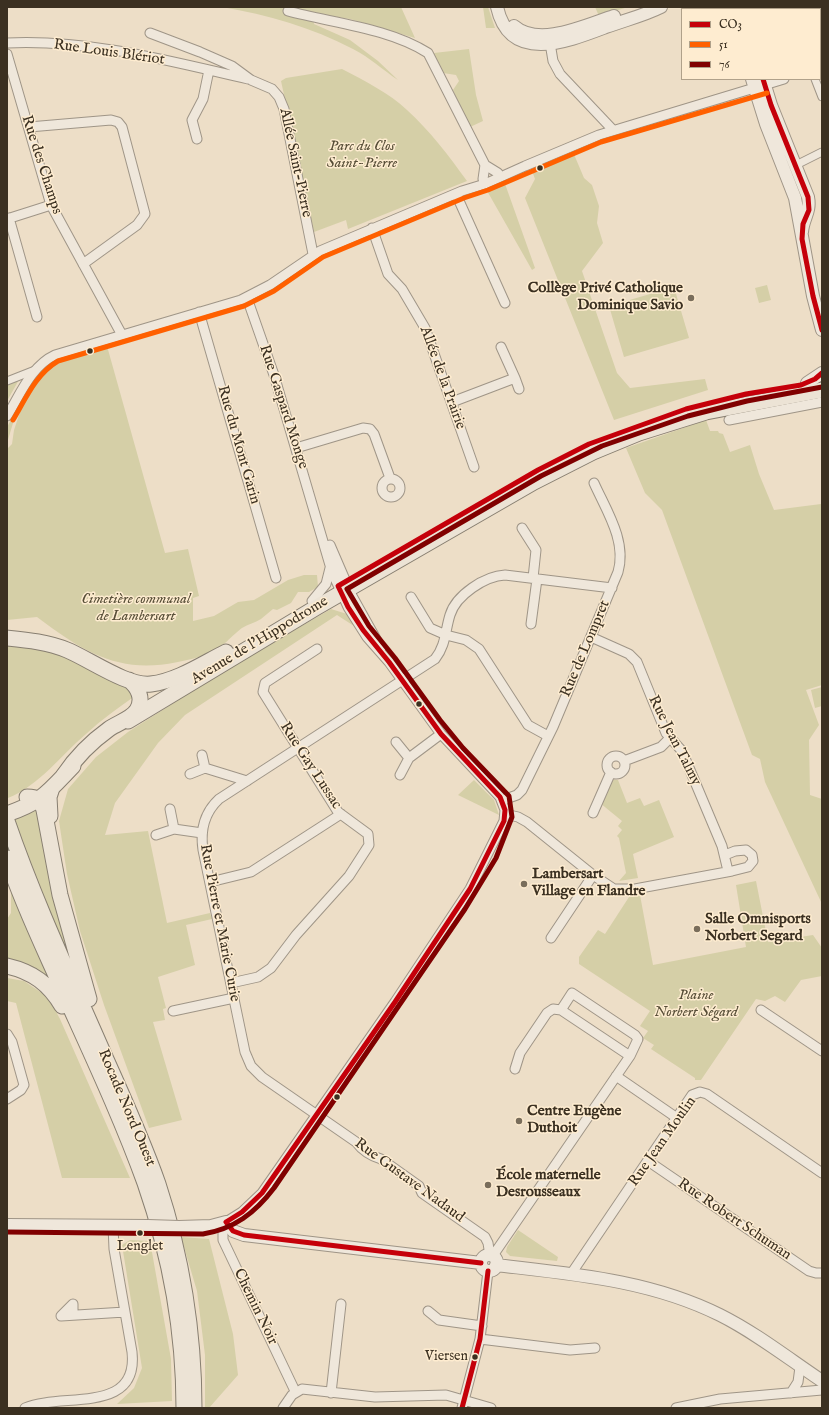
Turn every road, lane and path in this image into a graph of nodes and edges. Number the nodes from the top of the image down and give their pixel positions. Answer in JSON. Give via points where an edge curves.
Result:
{"nodes":[{"id":1,"x":497,"y":7,"type":"edge"},
{"id":2,"x":500,"y":7,"type":"edge"},
{"id":3,"x":646,"y":7,"type":"edge"},
{"id":4,"x":661,"y":7,"type":"edge"},
{"id":5,"x":288,"y":11,"type":"dead end"},
{"id":6,"x":150,"y":33,"type":"dead end"},
{"id":7,"x":534,"y":40,"type":"junction"},
{"id":8,"x":550,"y":40,"type":"junction"},
{"id":9,"x":7,"y":43,"type":"edge"},
{"id":10,"x":7,"y":54,"type":"edge"},
{"id":11,"x":209,"y":70,"type":"junction"},
{"id":12,"x":251,"y":80,"type":"junction"},
{"id":13,"x":778,"y":80,"type":"edge"},
{"id":14,"x":815,"y":80,"type":"edge"},
{"id":15,"x":759,"y":83,"type":"edge"},
{"id":16,"x":822,"y":96,"type":"edge"},
{"id":17,"x":29,"y":128,"type":"junction"},
{"id":18,"x":613,"y":130,"type":"junction"},
{"id":19,"x":197,"y":139,"type":"dead end"},
{"id":20,"x":822,"y":152,"type":"edge"},
{"id":21,"x":485,"y":165,"type":"junction"},
{"id":22,"x":796,"y":165,"type":"junction"},
{"id":23,"x":525,"y":166,"type":"junction"},
{"id":24,"x":498,"y":173,"type":"junction"},
{"id":25,"x":483,"y":179,"type":"junction"},
{"id":26,"x":459,"y":193,"type":"junction"},
{"id":27,"x":51,"y":205,"type":"junction"},
{"id":28,"x":8,"y":218,"type":"edge"},
{"id":29,"x":372,"y":228,"type":"junction"},
{"id":30,"x":802,"y":239,"type":"junction"},
{"id":31,"x":313,"y":254,"type":"junction"},
{"id":32,"x":83,"y":264,"type":"junction"},
{"id":33,"x":246,"y":298,"type":"junction"},
{"id":34,"x":505,"y":303,"type":"dead end"},
{"id":35,"x":199,"y":312,"type":"junction"},
{"id":36,"x":37,"y":317,"type":"dead end"},
{"id":37,"x":822,"y":330,"type":"edge"},
{"id":38,"x":122,"y":335,"type":"junction"},
{"id":39,"x":501,"y":347,"type":"dead end"},
{"id":40,"x":36,"y":370,"type":"junction"},
{"id":41,"x":822,"y":373,"type":"edge"},
{"id":42,"x":515,"y":378,"type":"junction"},
{"id":43,"x":822,"y":380,"type":"edge"},
{"id":44,"x":7,"y":381,"type":"edge"},
{"id":45,"x":807,"y":383,"type":"junction"},
{"id":46,"x":519,"y":389,"type":"dead end"},
{"id":47,"x":822,"y":390,"type":"edge"},
{"id":48,"x":452,"y":402,"type":"junction"},
{"id":49,"x":822,"y":402,"type":"edge"},
{"id":50,"x":7,"y":416,"type":"edge"},
{"id":51,"x":729,"y":420,"type":"dead end"},
{"id":52,"x":637,"y":429,"type":"junction"},
{"id":53,"x":296,"y":448,"type":"junction"},
{"id":54,"x":580,"y":453,"type":"junction"},
{"id":55,"x":474,"y":467,"type":"dead end"},
{"id":56,"x":390,"y":478,"type":"dead end"},
{"id":57,"x":594,"y":483,"type":"dead end"},
{"id":58,"x":317,"y":516,"type":"junction"},
{"id":59,"x":522,"y":528,"type":"dead end"},
{"id":60,"x":330,"y":565,"type":"junction"},
{"id":61,"x":276,"y":578,"type":"dead end"},
{"id":62,"x":369,"y":578,"type":"junction"},
{"id":63,"x":535,"y":578,"type":"junction"},
{"id":64,"x":343,"y":587,"type":"junction"},
{"id":65,"x":612,"y":588,"type":"junction"},
{"id":66,"x":411,"y":597,"type":"dead end"},
{"id":67,"x":314,"y":604,"type":"junction"},
{"id":68,"x":352,"y":614,"type":"junction"},
{"id":69,"x":366,"y":620,"type":"junction"},
{"id":70,"x":531,"y":624,"type":"dead end"},
{"id":71,"x":446,"y":635,"type":"junction"},
{"id":72,"x":591,"y":637,"type":"junction"},
{"id":73,"x":7,"y":638,"type":"edge"},
{"id":74,"x":317,"y":649,"type":"dead end"},
{"id":75,"x":226,"y":652,"type":"junction"},
{"id":76,"x":389,"y":662,"type":"junction"},
{"id":77,"x":129,"y":680,"type":"junction"},
{"id":78,"x":403,"y":681,"type":"junction"},
{"id":79,"x":140,"y":704,"type":"junction"},
{"id":80,"x":441,"y":734,"type":"junction"},
{"id":81,"x":548,"y":736,"type":"junction"},
{"id":82,"x":670,"y":738,"type":"junction"},
{"id":83,"x":396,"y":742,"type":"dead end"},
{"id":84,"x":298,"y":748,"type":"junction"},
{"id":85,"x":202,"y":755,"type":"dead end"},
{"id":86,"x":409,"y":758,"type":"junction"},
{"id":87,"x":624,"y":761,"type":"junction"},
{"id":88,"x":205,"y":768,"type":"junction"},
{"id":89,"x":611,"y":772,"type":"junction"},
{"id":90,"x":190,"y":774,"type":"dead end"},
{"id":91,"x":64,"y":775,"type":"junction"},
{"id":92,"x":400,"y":775,"type":"dead end"},
{"id":93,"x":247,"y":781,"type":"junction"},
{"id":94,"x":503,"y":800,"type":"junction"},
{"id":95,"x":21,"y":805,"type":"edge"},
{"id":96,"x":170,"y":809,"type":"dead end"},
{"id":97,"x":593,"y":813,"type":"dead end"},
{"id":98,"x":341,"y":814,"type":"junction"},
{"id":99,"x":505,"y":814,"type":"junction"},
{"id":100,"x":174,"y":829,"type":"junction"},
{"id":101,"x":202,"y":833,"type":"junction"},
{"id":102,"x":156,"y":835,"type":"dead end"},
{"id":103,"x":725,"y":855,"type":"junction"},
{"id":104,"x":7,"y":858,"type":"edge"},
{"id":105,"x":728,"y":871,"type":"junction"},
{"id":106,"x":594,"y":875,"type":"junction"},
{"id":107,"x":210,"y":882,"type":"junction"},
{"id":108,"x":551,"y":938,"type":"dead end"},
{"id":109,"x":7,"y":966,"type":"edge"},
{"id":110,"x":231,"y":983,"type":"junction"},
{"id":111,"x":234,"y":998,"type":"junction"},
{"id":112,"x":561,"y":1010,"type":"junction"},
{"id":113,"x":761,"y":1010,"type":"dead end"},
{"id":114,"x":173,"y":1011,"type":"dead end"},
{"id":115,"x":7,"y":1034,"type":"edge"},
{"id":116,"x":822,"y":1051,"type":"edge"},
{"id":117,"x":630,"y":1056,"type":"junction"},
{"id":118,"x":107,"y":1062,"type":"junction"},
{"id":119,"x":515,"y":1070,"type":"dead end"},
{"id":120,"x":616,"y":1076,"type":"junction"},
{"id":121,"x":107,"y":1091,"type":"junction"},
{"id":122,"x":7,"y":1099,"type":"edge"},
{"id":123,"x":316,"y":1114,"type":"junction"},
{"id":124,"x":677,"y":1118,"type":"junction"},
{"id":125,"x":648,"y":1161,"type":"junction"},
{"id":126,"x":822,"y":1173,"type":"edge"},
{"id":127,"x":226,"y":1222,"type":"junction"},
{"id":128,"x":7,"y":1225,"type":"edge"},
{"id":129,"x":116,"y":1226,"type":"junction"},
{"id":130,"x":489,"y":1262,"type":"junction"},
{"id":131,"x":822,"y":1273,"type":"edge"},
{"id":132,"x":571,"y":1274,"type":"junction"},
{"id":133,"x":341,"y":1304,"type":"dead end"},
{"id":134,"x":428,"y":1311,"type":"dead end"},
{"id":135,"x":125,"y":1312,"type":"junction"},
{"id":136,"x":73,"y":1315,"type":"dead end"},
{"id":137,"x":482,"y":1326,"type":"junction"},
{"id":138,"x":480,"y":1339,"type":"junction"},
{"id":139,"x":595,"y":1348,"type":"dead end"},
{"id":140,"x":800,"y":1367,"type":"junction"},
{"id":141,"x":822,"y":1381,"type":"edge"},
{"id":142,"x":822,"y":1390,"type":"edge"},
{"id":143,"x":295,"y":1391,"type":"junction"},
{"id":144,"x":331,"y":1393,"type":"junction"},
{"id":145,"x":791,"y":1393,"type":"junction"},
{"id":146,"x":463,"y":1404,"type":"edge"},
{"id":147,"x":25,"y":1408,"type":"edge"},
{"id":148,"x":184,"y":1408,"type":"edge"},
{"id":149,"x":194,"y":1408,"type":"edge"},
{"id":150,"x":283,"y":1408,"type":"edge"},
{"id":151,"x":491,"y":1408,"type":"edge"},
{"id":152,"x":676,"y":1408,"type":"edge"}],
"edges":[{"from":1,"to":7,"type":"street","via":[[509,31],[518,38]]},
{"from":2,"to":7,"type":"street","via":[[515,27]]},
{"from":3,"to":8,"type":"street"},
{"from":4,"to":8,"type":"street","via":[[586,36]]},
{"from":5,"to":21,"type":"street","via":[[383,34],[410,43],[428,53]]},
{"from":6,"to":12,"type":"street","name":"Allée Saint-Pierre","via":[[224,62]]},
{"from":7,"to":8,"type":"street"},
{"from":8,"to":18,"type":"street","via":[[553,61],[560,74]]},
{"from":9,"to":11,"type":"street","name":"Rue Louis Blériot","via":[[54,44],[120,52]]},
{"from":10,"to":17,"type":"street","name":"Rue des Champs"},
{"from":11,"to":12,"type":"street","name":"Rue Louis Blériot"},
{"from":11,"to":19,"type":"street","via":[[203,99],[192,120]]},
{"from":12,"to":31,"type":"street","name":"Allée Saint-Pierre","via":[[268,86],[282,103]]},
{"from":13,"to":15,"type":"street"},
{"from":14,"to":16,"type":"street"},
{"from":15,"to":18,"type":"street"},
{"from":15,"to":22,"type":"street"},
{"from":15,"to":30,"type":"street","via":[[768,130],[792,189]]},
{"from":17,"to":27,"type":"street","name":"Rue des Champs"},
{"from":17,"to":32,"type":"street","via":[[111,120],[118,122],[122,128],[144,214],[137,225]]},
{"from":18,"to":23,"type":"street"},
{"from":20,"to":22,"type":"street"},
{"from":21,"to":24,"type":"street"},
{"from":21,"to":25,"type":"street"},
{"from":22,"to":30,"type":"street","via":[[810,210],[803,227]]},
{"from":23,"to":24,"type":"street"},
{"from":23,"to":26,"type":"street"},
{"from":24,"to":25,"type":"street"},
{"from":25,"to":26,"type":"street"},
{"from":26,"to":29,"type":"street"},
{"from":26,"to":34,"type":"street"},
{"from":27,"to":28,"type":"street"},
{"from":27,"to":32,"type":"street","name":"Rue des Champs"},
{"from":28,"to":36,"type":"street"},
{"from":29,"to":31,"type":"street"},
{"from":29,"to":48,"type":"street","name":"Allée de la Prairie","via":[[388,274],[402,289],[425,328]]},
{"from":30,"to":37,"type":"street"},
{"from":31,"to":33,"type":"street","via":[[270,285]]},
{"from":32,"to":38,"type":"street","name":"Rue des Champs"},
{"from":33,"to":35,"type":"street"},
{"from":33,"to":53,"type":"street","name":"Rue Gaspard Monge","via":[[274,374]]},
{"from":35,"to":38,"type":"street"},
{"from":35,"to":61,"type":"street","name":"Rue du Mont Garin"},
{"from":38,"to":40,"type":"street","via":[[55,355]]},
{"from":39,"to":42,"type":"street"},
{"from":40,"to":44,"type":"street"},
{"from":40,"to":50,"type":"street"},
{"from":41,"to":45,"type":"street"},
{"from":42,"to":46,"type":"street"},
{"from":42,"to":48,"type":"street"},
{"from":43,"to":45,"type":"main road","name":"Avenue de l'Hippodrome"},
{"from":45,"to":52,"type":"main road","name":"Avenue de l'Hippodrome","via":[[714,402]]},
{"from":47,"to":52,"type":"main road","name":"Avenue de l'Hippodrome","via":[[712,410]]},
{"from":48,"to":55,"type":"street","name":"Allée de la Prairie"},
{"from":49,"to":51,"type":"street"},
{"from":52,"to":54,"type":"main road","name":"Avenue de l'Hippodrome"},
{"from":53,"to":56,"type":"street","via":[[363,428],[370,429]]},
{"from":53,"to":58,"type":"street","name":"Rue Gaspard Monge"},
{"from":54,"to":62,"type":"main road","name":"Avenue de l'Hippodrome"},
{"from":54,"to":64,"type":"main road","name":"Avenue de l'Hippodrome","via":[[538,470]]},
{"from":57,"to":65,"type":"street","name":"Rue de Lompret","via":[[620,545],[619,567]]},
{"from":58,"to":60,"type":"street","name":"Rue Gaspard Monge"},
{"from":58,"to":64,"type":"street","name":"Rue Gaspard Monge"},
{"from":59,"to":63,"type":"street","via":[[536,550]]},
{"from":60,"to":64,"type":"street","name":"Rue Gaspard Monge"},
{"from":60,"to":67,"type":"street","via":[[330,575]]},
{"from":62,"to":64,"type":"main road","name":"Avenue de l'Hippodrome"},
{"from":62,"to":69,"type":"street","via":[[359,595]]},
{"from":63,"to":65,"type":"street","name":"Rue Pierre et Marie Curie"},
{"from":63,"to":70,"type":"street"},
{"from":63,"to":71,"type":"street","name":"Rue Pierre et Marie Curie","via":[[497,576],[473,588],[452,610]]},
{"from":64,"to":67,"type":"main road","name":"Avenue de l'Hippodrome"},
{"from":64,"to":68,"type":"street","name":"Rue Gaspard Monge"},
{"from":64,"to":69,"type":"street","name":"Rue Gaspard Monge"},
{"from":65,"to":72,"type":"street","name":"Rue de Lompret"},
{"from":66,"to":71,"type":"street","via":[[427,625]]},
{"from":67,"to":68,"type":"street","via":[[336,605],[346,608]]},
{"from":67,"to":75,"type":"main road","name":"Avenue de l'Hippodrome"},
{"from":67,"to":91,"type":"main road","name":"Avenue de l'Hippodrome","via":[[109,733]]},
{"from":68,"to":76,"type":"street","name":"Rue Gaspard Monge","via":[[371,642]]},
{"from":69,"to":76,"type":"street","name":"Rue Gaspard Monge"},
{"from":71,"to":78,"type":"street","name":"Rue Pierre et Marie Curie","via":[[435,659]]},
{"from":71,"to":81,"type":"street","via":[[466,640],[479,649],[528,725]]},
{"from":72,"to":81,"type":"street","name":"Rue de Lompret"},
{"from":72,"to":82,"type":"street","name":"Rue Jean Talmy","via":[[635,659]]},
{"from":73,"to":77,"type":"main road","via":[[41,642],[61,648]]},
{"from":74,"to":84,"type":"street","name":"Rue Gay Lussac","via":[[265,683],[263,688],[264,695]]},
{"from":75,"to":77,"type":"main road","via":[[163,682],[144,684]]},
{"from":75,"to":79,"type":"main road","name":"Avenue de l'Hippodrome"},
{"from":76,"to":78,"type":"street","name":"Rue Gaspard Monge"},
{"from":77,"to":79,"type":"main road","via":[[138,691]]},
{"from":78,"to":80,"type":"street","name":"Rue Gaspard Monge"},
{"from":78,"to":84,"type":"street","name":"Rue Pierre et Marie Curie"},
{"from":79,"to":91,"type":"main road","via":[[135,713],[110,728],[84,749]]},
{"from":79,"to":95,"type":"main road","name":"Avenue de l'Hippodrome","via":[[96,733]]},
{"from":80,"to":86,"type":"street"},
{"from":80,"to":94,"type":"street","name":"Rue Gaspard Monge"},
{"from":81,"to":94,"type":"street","name":"Rue de Lompret","via":[[520,793]]},
{"from":82,"to":87,"type":"street","via":[[661,747]]},
{"from":82,"to":103,"type":"street","name":"Rue Jean Talmy","via":[[682,751]]},
{"from":83,"to":86,"type":"street"},
{"from":84,"to":93,"type":"street","name":"Rue Pierre et Marie Curie"},
{"from":84,"to":98,"type":"street","name":"Rue Gay Lussac"},
{"from":85,"to":88,"type":"street"},
{"from":86,"to":92,"type":"street"},
{"from":87,"to":89,"type":"street","via":[[622,772]]},
{"from":87,"to":89,"type":"street","via":[[618,756],[610,758],[607,766]]},
{"from":88,"to":90,"type":"street"},
{"from":88,"to":93,"type":"street"},
{"from":89,"to":97,"type":"street"},
{"from":91,"to":95,"type":"main road","name":"Avenue de l'Hippodrome"},
{"from":93,"to":101,"type":"street","name":"Rue Pierre et Marie Curie","via":[[215,802],[206,816]]},
{"from":94,"to":99,"type":"street"},
{"from":95,"to":118,"type":"main road","name":"Rocade Nord Ouest","via":[[35,898]]},
{"from":95,"to":118,"type":"main road","via":[[44,810],[62,902]]},
{"from":96,"to":100,"type":"street"},
{"from":98,"to":107,"type":"street","via":[[251,872]]},
{"from":98,"to":110,"type":"street","name":"Rue Gay Lussac","via":[[368,834],[369,845],[366,851],[342,884],[267,972],[258,977]]},
{"from":99,"to":106,"type":"street","via":[[527,822]]},
{"from":99,"to":123,"type":"street","via":[[497,837],[466,895]]},
{"from":100,"to":101,"type":"street"},
{"from":100,"to":102,"type":"street"},
{"from":101,"to":107,"type":"street","name":"Rue Pierre et Marie Curie"},
{"from":103,"to":105,"type":"street","name":"Rue Jean Talmy"},
{"from":103,"to":105,"type":"street","via":[[746,850],[753,858],[748,867]]},
{"from":104,"to":121,"type":"main road","name":"Rocade Nord Ouest","via":[[31,919]]},
{"from":105,"to":106,"type":"street","via":[[622,890],[610,888]]},
{"from":106,"to":108,"type":"street"},
{"from":107,"to":110,"type":"street","name":"Rue Pierre et Marie Curie"},
{"from":109,"to":121,"type":"main road","via":[[35,976],[46,983],[55,994]]},
{"from":110,"to":111,"type":"street","name":"Rue Pierre et Marie Curie"},
{"from":111,"to":114,"type":"street"},
{"from":111,"to":123,"type":"street","name":"Rue Pierre et Marie Curie","via":[[245,1052],[251,1066],[262,1077]]},
{"from":112,"to":117,"type":"street"},
{"from":112,"to":117,"type":"street","via":[[572,993],[638,1039]]},
{"from":112,"to":119,"type":"street","via":[[553,1009],[547,1013],[520,1053]]},
{"from":113,"to":116,"type":"street"},
{"from":115,"to":122,"type":"street","via":[[12,1042],[23,1086]]},
{"from":117,"to":120,"type":"street"},
{"from":118,"to":149,"type":"main road","name":"Rocade Nord Ouest","via":[[149,1160],[175,1243],[190,1323]]},
{"from":120,"to":124,"type":"street"},
{"from":120,"to":130,"type":"street"},
{"from":121,"to":148,"type":"main road","name":"Rocade Nord Ouest","via":[[145,1184],[165,1255],[179,1324]]},
{"from":123,"to":127,"type":"street","via":[[255,1200]]},
{"from":123,"to":130,"type":"street","name":"Rue Gustave Nadaud","via":[[374,1157],[381,1159],[419,1186],[422,1193],[484,1237],[488,1243]]},
{"from":124,"to":125,"type":"street","name":"Rue Jean Moulin"},
{"from":124,"to":126,"type":"street","name":"Rue Jean Moulin","via":[[692,1095],[704,1093]]},
{"from":125,"to":131,"type":"street","name":"Rue Robert Schuman","via":[[809,1271]]},
{"from":125,"to":132,"type":"street","name":"Rue Jean Moulin"},
{"from":127,"to":129,"type":"street","bridge":true,"via":[[211,1226]]},
{"from":127,"to":130,"type":"street","via":[[233,1231],[244,1235]]},
{"from":127,"to":143,"type":"street","name":"Chemin Noir","via":[[223,1240]]},
{"from":128,"to":129,"type":"street"},
{"from":129,"to":135,"type":"street","via":[[114,1249]]},
{"from":130,"to":132,"type":"street"},
{"from":130,"to":137,"type":"street"},
{"from":132,"to":140,"type":"street","via":[[634,1284],[684,1299],[731,1320]]},
{"from":133,"to":144,"type":"street"},
{"from":134,"to":137,"type":"street","via":[[439,1320]]},
{"from":135,"to":136,"type":"street"},
{"from":135,"to":147,"type":"street","via":[[133,1363],[129,1376],[120,1389],[103,1398],[39,1403]]},
{"from":137,"to":138,"type":"street"},
{"from":138,"to":139,"type":"street","via":[[570,1350]]},
{"from":138,"to":146,"type":"street"},
{"from":140,"to":141,"type":"street"},
{"from":140,"to":145,"type":"street","via":[[798,1382]]},
{"from":142,"to":145,"type":"street"},
{"from":143,"to":144,"type":"street","via":[[306,1389]]},
{"from":143,"to":150,"type":"street"},
{"from":144,"to":146,"type":"street","via":[[375,1397],[440,1395]]},
{"from":145,"to":152,"type":"street","via":[[716,1399]]},
{"from":146,"to":151,"type":"street"}]}
